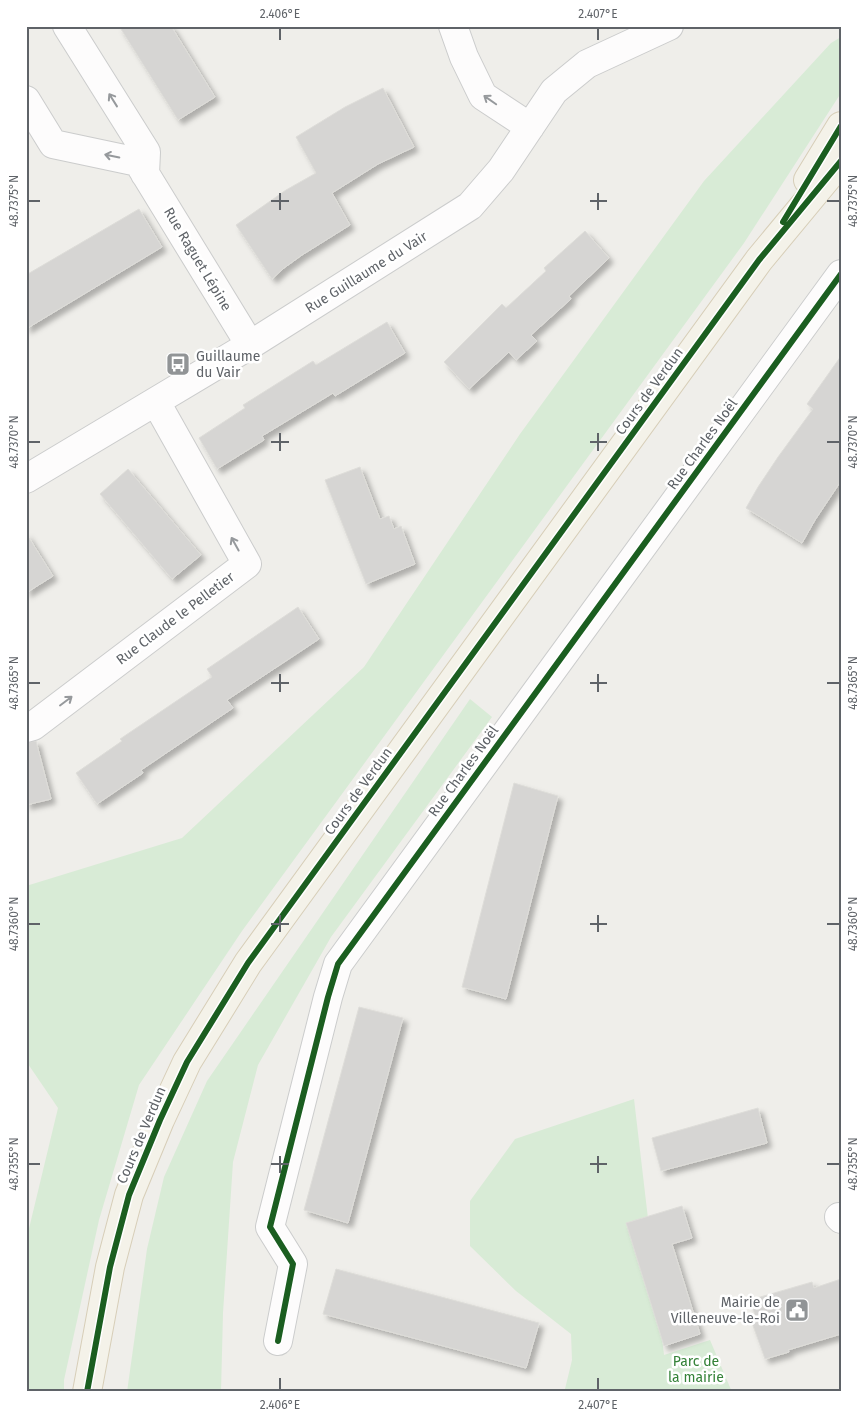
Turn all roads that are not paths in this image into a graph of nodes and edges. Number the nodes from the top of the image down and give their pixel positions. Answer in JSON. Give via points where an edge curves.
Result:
{"nodes":[{"id":1,"x":67,"y":26,"type":"edge"},
{"id":2,"x":453,"y":26,"type":"edge"},
{"id":3,"x":669,"y":26,"type":"edge"},
{"id":4,"x":26,"y":100,"type":"edge"},
{"id":5,"x":841,"y":126,"type":"edge"},
{"id":6,"x":530,"y":127,"type":"junction"},
{"id":7,"x":841,"y":161,"type":"edge"},
{"id":8,"x":146,"y":174,"type":"junction"},
{"id":9,"x":759,"y":260,"type":"junction"},
{"id":10,"x":841,"y":274,"type":"edge"},
{"id":11,"x":250,"y":345,"type":"junction"},
{"id":12,"x":156,"y":402,"type":"junction"},
{"id":13,"x":26,"y":479,"type":"edge"},
{"id":14,"x":26,"y":728,"type":"edge"},
{"id":15,"x":278,"y":1341,"type":"dead end"},
{"id":16,"x":87,"y":1392,"type":"edge"}],
"edges":[{"from":8,"to":1,"type":"street","name":"Rue Raguet Lépine","one_way":true,"via":[[146,152]]},
{"from":6,"to":2,"type":"street","one_way":true,"via":[[483,96]]},
{"from":3,"to":6,"type":"street","name":"Rue Guillaume du Vair","via":[[588,64],[554,91]]},
{"from":8,"to":4,"type":"street","name":"Rue Raguet Lépine","one_way":true,"via":[[138,162],[54,144]]},
{"from":5,"to":9,"type":"main road","name":"Cours de Verdun"},
{"from":6,"to":11,"type":"street","name":"Rue Guillaume du Vair","via":[[501,170],[470,206]]},
{"from":7,"to":9,"type":"main road","name":"Cours de Verdun"},
{"from":8,"to":11,"type":"street","name":"Rue Raguet Lépine"},
{"from":9,"to":16,"type":"main road","name":"Cours de Verdun","via":[[248,963],[187,1062],[129,1195],[110,1267]]},
{"from":10,"to":15,"type":"street","name":"Rue Charles Noël","via":[[338,964],[270,1227],[293,1264]]},
{"from":11,"to":12,"type":"street","name":"Rue Guillaume du Vair"},
{"from":12,"to":13,"type":"street","name":"Rue Guillaume du Vair"},
{"from":14,"to":12,"type":"street","name":"Rue Claude le Pelletier","one_way":true,"via":[[33,726],[247,564]]}]}
